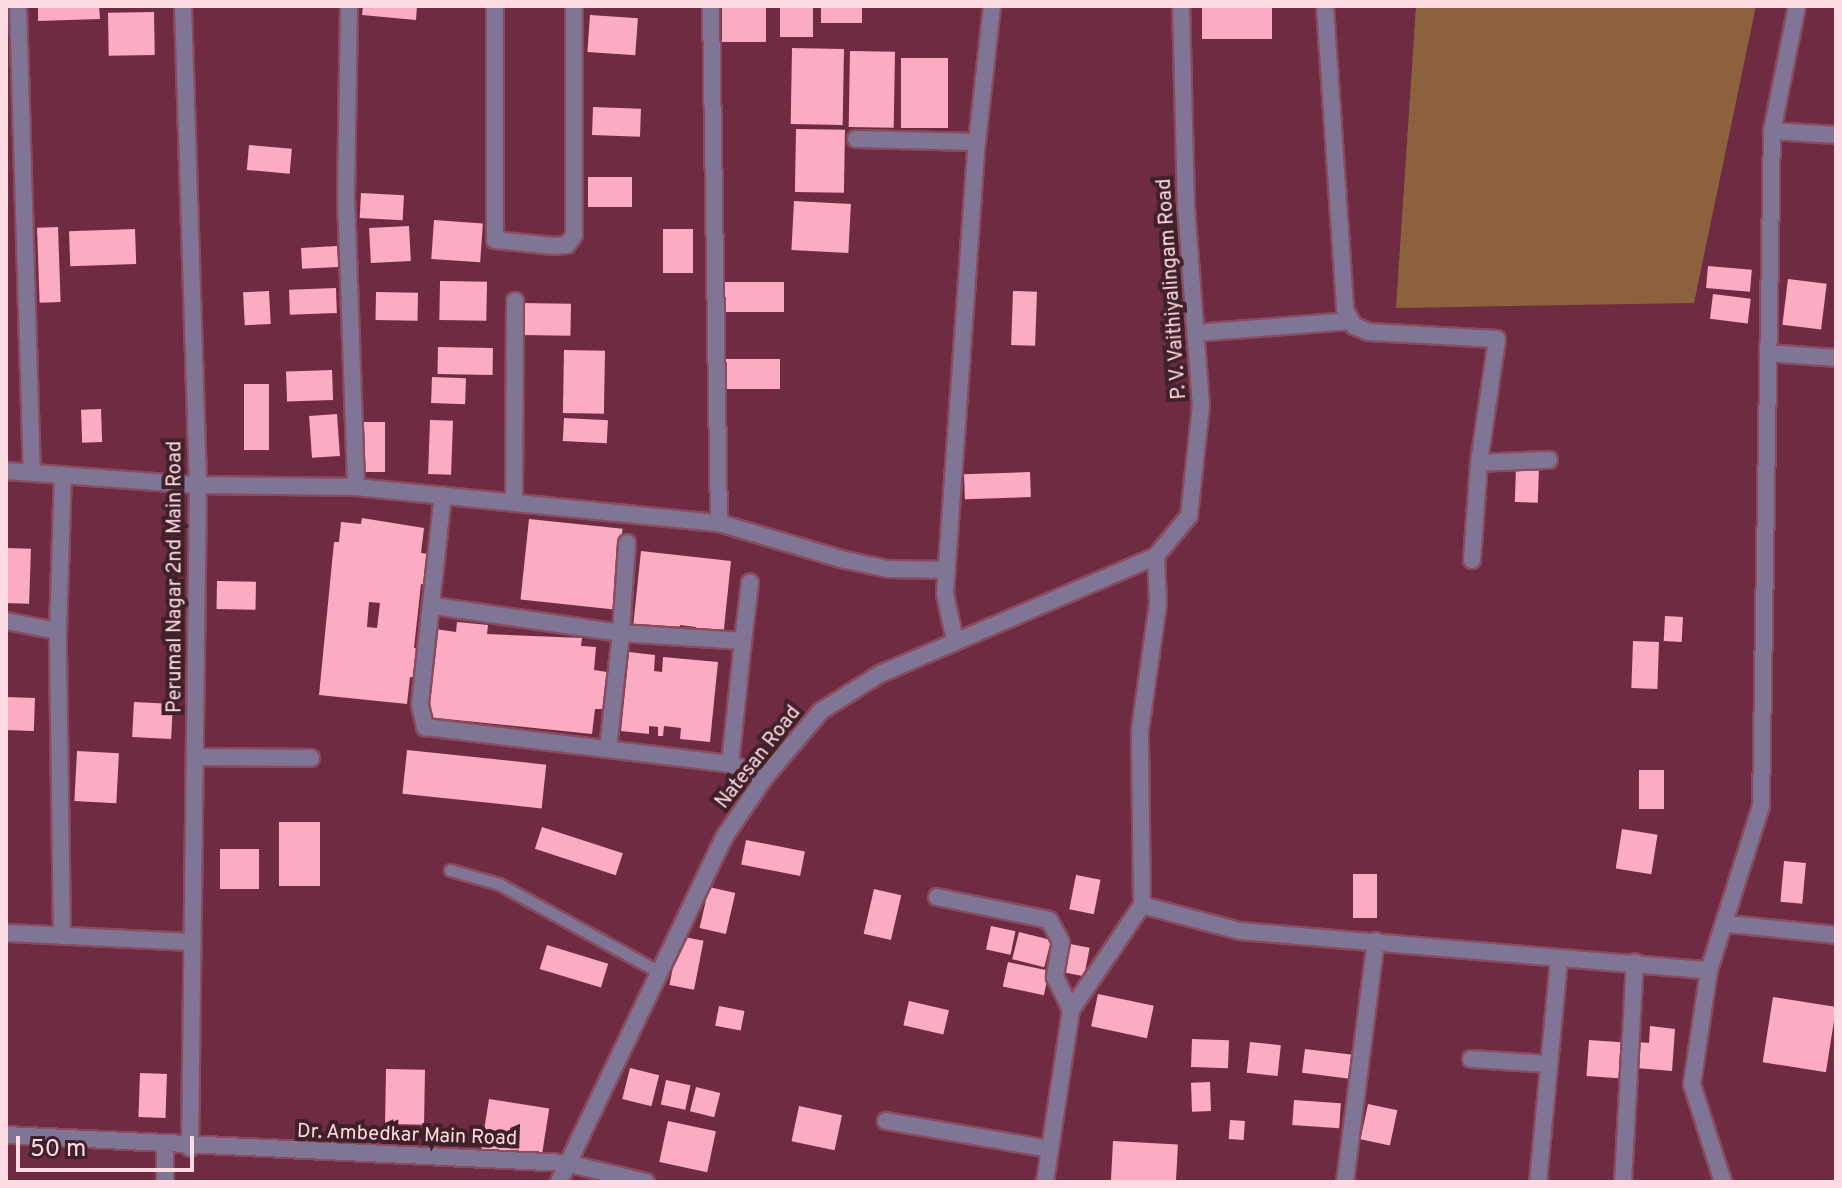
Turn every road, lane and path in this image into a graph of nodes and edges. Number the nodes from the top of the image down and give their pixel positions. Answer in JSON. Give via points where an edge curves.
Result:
{"nodes":[{"id":1,"x":18,"y":6,"type":"edge"},
{"id":2,"x":183,"y":6,"type":"edge"},
{"id":3,"x":349,"y":6,"type":"edge"},
{"id":4,"x":495,"y":6,"type":"edge"},
{"id":5,"x":574,"y":6,"type":"edge"},
{"id":6,"x":711,"y":6,"type":"edge"},
{"id":7,"x":992,"y":6,"type":"edge"},
{"id":8,"x":1181,"y":6,"type":"edge"},
{"id":9,"x":1325,"y":6,"type":"edge"},
{"id":10,"x":1797,"y":6,"type":"edge"},
{"id":11,"x":1772,"y":131,"type":"junction"},
{"id":12,"x":1836,"y":135,"type":"edge"},
{"id":13,"x":856,"y":139,"type":"dead end"},
{"id":14,"x":977,"y":142,"type":"junction"},
{"id":15,"x":515,"y":301,"type":"dead end"},
{"id":16,"x":1351,"y":321,"type":"junction"},
{"id":17,"x":1195,"y":333,"type":"junction"},
{"id":18,"x":1768,"y":353,"type":"junction"},
{"id":19,"x":1836,"y":358,"type":"edge"},
{"id":20,"x":1549,"y":460,"type":"dead end"},
{"id":21,"x":1479,"y":463,"type":"junction"},
{"id":22,"x":6,"y":471,"type":"edge"},
{"id":23,"x":32,"y":473,"type":"junction"},
{"id":24,"x":63,"y":475,"type":"junction"},
{"id":25,"x":198,"y":485,"type":"junction"},
{"id":26,"x":356,"y":487,"type":"junction"},
{"id":27,"x":443,"y":495,"type":"junction"},
{"id":28,"x":514,"y":502,"type":"junction"},
{"id":29,"x":719,"y":523,"type":"junction"},
{"id":30,"x":627,"y":543,"type":"dead end"},
{"id":31,"x":1156,"y":556,"type":"junction"},
{"id":32,"x":1472,"y":560,"type":"dead end"},
{"id":33,"x":947,"y":570,"type":"junction"},
{"id":34,"x":750,"y":582,"type":"dead end"},
{"id":35,"x":434,"y":606,"type":"junction"},
{"id":36,"x":6,"y":621,"type":"edge"},
{"id":37,"x":58,"y":631,"type":"junction"},
{"id":38,"x":621,"y":633,"type":"junction"},
{"id":39,"x":743,"y":641,"type":"junction"},
{"id":40,"x":955,"y":641,"type":"junction"},
{"id":41,"x":608,"y":748,"type":"junction"},
{"id":42,"x":195,"y":757,"type":"junction"},
{"id":43,"x":311,"y":758,"type":"dead end"},
{"id":44,"x":730,"y":764,"type":"junction"},
{"id":45,"x":765,"y":777,"type":"junction"},
{"id":46,"x":450,"y":870,"type":"dead end"},
{"id":47,"x":937,"y":897,"type":"dead end"},
{"id":48,"x":1142,"y":905,"type":"junction"},
{"id":49,"x":1728,"y":924,"type":"junction"},
{"id":50,"x":6,"y":933,"type":"edge"},
{"id":51,"x":1836,"y":935,"type":"edge"},
{"id":52,"x":62,"y":936,"type":"junction"},
{"id":53,"x":1376,"y":941,"type":"junction"},
{"id":54,"x":193,"y":942,"type":"junction"},
{"id":55,"x":1559,"y":958,"type":"junction"},
{"id":56,"x":1635,"y":962,"type":"junction"},
{"id":57,"x":1709,"y":970,"type":"junction"},
{"id":58,"x":659,"y":972,"type":"junction"},
{"id":59,"x":1071,"y":1010,"type":"junction"},
{"id":60,"x":1471,"y":1059,"type":"dead end"},
{"id":61,"x":1549,"y":1064,"type":"junction"},
{"id":62,"x":886,"y":1121,"type":"dead end"},
{"id":63,"x":6,"y":1135,"type":"edge"},
{"id":64,"x":165,"y":1146,"type":"junction"},
{"id":65,"x":190,"y":1148,"type":"junction"},
{"id":66,"x":1050,"y":1149,"type":"junction"},
{"id":67,"x":566,"y":1163,"type":"junction"},
{"id":68,"x":165,"y":1182,"type":"edge"},
{"id":69,"x":559,"y":1182,"type":"edge"},
{"id":70,"x":646,"y":1182,"type":"edge"},
{"id":71,"x":1045,"y":1182,"type":"edge"},
{"id":72,"x":1345,"y":1182,"type":"edge"},
{"id":73,"x":1538,"y":1182,"type":"edge"},
{"id":74,"x":1623,"y":1182,"type":"edge"},
{"id":75,"x":1723,"y":1182,"type":"edge"}],
"edges":[{"from":1,"to":23,"type":"street"},
{"from":2,"to":25,"type":"street","name":"Perumal Nagar 2nd Main Road"},
{"from":3,"to":26,"type":"street","via":[[346,197]]},
{"from":4,"to":5,"type":"street","via":[[495,240],[554,246],[567,245],[574,235]]},
{"from":6,"to":29,"type":"street"},
{"from":7,"to":14,"type":"street"},
{"from":8,"to":17,"type":"street","name":"P. V. Vaithiyalingam Road"},
{"from":9,"to":16,"type":"street","via":[[1345,310]]},
{"from":10,"to":11,"type":"street"},
{"from":11,"to":12,"type":"street"},
{"from":11,"to":18,"type":"street"},
{"from":13,"to":14,"type":"street"},
{"from":14,"to":33,"type":"street"},
{"from":15,"to":28,"type":"street"},
{"from":16,"to":17,"type":"street"},
{"from":16,"to":21,"type":"street","via":[[1369,332],[1497,339]]},
{"from":17,"to":31,"type":"street","name":"P. V. Vaithiyalingam Road","via":[[1201,406],[1197,476],[1189,516]]},
{"from":18,"to":19,"type":"street"},
{"from":18,"to":49,"type":"street","via":[[1761,806]]},
{"from":20,"to":21,"type":"street"},
{"from":21,"to":32,"type":"street"},
{"from":22,"to":23,"type":"street"},
{"from":23,"to":24,"type":"street"},
{"from":24,"to":25,"type":"street"},
{"from":24,"to":37,"type":"street"},
{"from":25,"to":26,"type":"street"},
{"from":25,"to":42,"type":"street","name":"Perumal Nagar 2nd Main Road"},
{"from":26,"to":27,"type":"street"},
{"from":27,"to":28,"type":"street"},
{"from":27,"to":35,"type":"street"},
{"from":28,"to":29,"type":"street"},
{"from":29,"to":33,"type":"street","via":[[888,569]]},
{"from":30,"to":38,"type":"street"},
{"from":31,"to":40,"type":"street","name":"Natesan Road"},
{"from":31,"to":48,"type":"street","via":[[1158,603],[1140,730]]},
{"from":33,"to":40,"type":"street","via":[[945,594]]},
{"from":34,"to":39,"type":"street"},
{"from":35,"to":38,"type":"street"},
{"from":35,"to":41,"type":"street","via":[[420,705],[425,727]]},
{"from":36,"to":37,"type":"street"},
{"from":37,"to":52,"type":"street"},
{"from":38,"to":39,"type":"street"},
{"from":38,"to":41,"type":"street"},
{"from":39,"to":44,"type":"street"},
{"from":40,"to":45,"type":"street","name":"Natesan Road","via":[[852,688],[821,711]]},
{"from":41,"to":44,"type":"street"},
{"from":42,"to":43,"type":"street"},
{"from":42,"to":54,"type":"street","name":"Perumal Nagar 2nd Main Road"},
{"from":44,"to":45,"type":"street"},
{"from":45,"to":58,"type":"street","name":"Natesan Road","via":[[725,836]]},
{"from":46,"to":58,"type":"lane","via":[[499,884]]},
{"from":47,"to":59,"type":"street","via":[[1049,920],[1061,942],[1055,977]]},
{"from":48,"to":53,"type":"street","via":[[1240,931]]},
{"from":48,"to":59,"type":"street"},
{"from":49,"to":51,"type":"street"},
{"from":49,"to":57,"type":"street"},
{"from":50,"to":52,"type":"street"},
{"from":52,"to":54,"type":"street"},
{"from":53,"to":55,"type":"street"},
{"from":53,"to":72,"type":"street"},
{"from":54,"to":65,"type":"street","name":"Perumal Nagar 2nd Main Road"},
{"from":55,"to":56,"type":"street"},
{"from":55,"to":61,"type":"street"},
{"from":56,"to":57,"type":"street"},
{"from":56,"to":74,"type":"street"},
{"from":57,"to":75,"type":"street","via":[[1692,1084]]},
{"from":58,"to":67,"type":"street","name":"Natesan Road"},
{"from":59,"to":66,"type":"street"},
{"from":60,"to":61,"type":"street"},
{"from":61,"to":73,"type":"street"},
{"from":62,"to":66,"type":"street"},
{"from":63,"to":64,"type":"street","name":"Dr. Ambedkar Main Road"},
{"from":64,"to":65,"type":"street","name":"Dr. Ambedkar Main Road"},
{"from":64,"to":68,"type":"street"},
{"from":65,"to":67,"type":"street","name":"Dr. Ambedkar Main Road"},
{"from":66,"to":71,"type":"street"},
{"from":67,"to":69,"type":"street","name":"Natesan Road"},
{"from":67,"to":70,"type":"street","name":"Dr. Ambedkar Main Road"}]}
